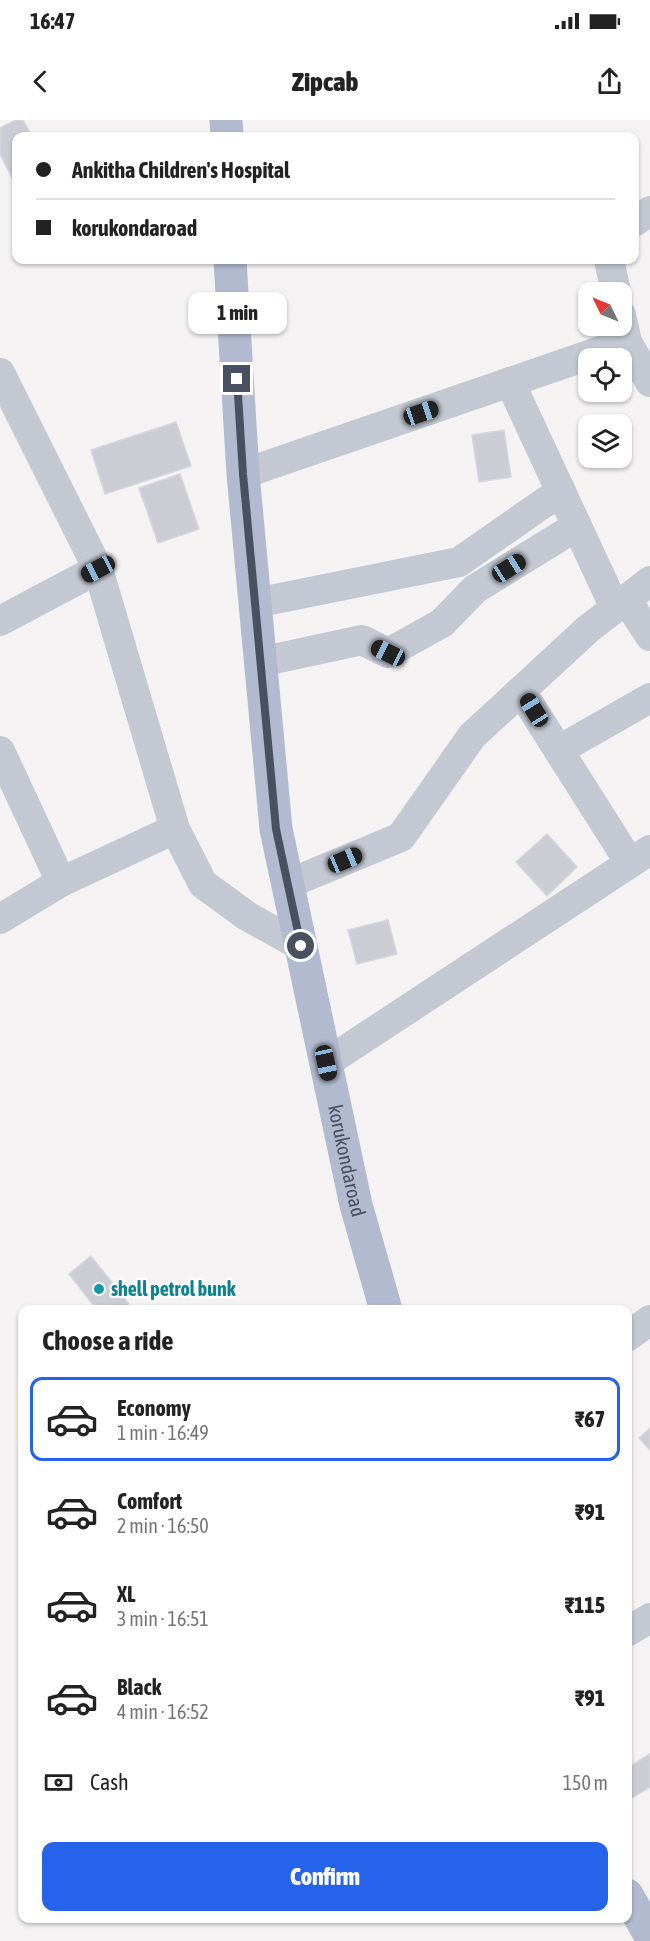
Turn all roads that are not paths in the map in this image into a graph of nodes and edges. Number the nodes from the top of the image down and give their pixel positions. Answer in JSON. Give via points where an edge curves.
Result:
{"nodes":[{"id":1,"x":230,"y":264,"type":"edge"},
{"id":2,"x":610,"y":264,"type":"edge"},
{"id":3,"x":614,"y":282,"type":"edge"},
{"id":4,"x":607,"y":336,"type":"edge"},
{"id":5,"x":628,"y":336,"type":"edge"},
{"id":6,"x":0,"y":373,"type":"edge"},
{"id":7,"x":510,"y":382,"type":"junction"},
{"id":8,"x":650,"y":382,"type":"edge"},
{"id":9,"x":243,"y":474,"type":"junction"},
{"id":10,"x":561,"y":491,"type":"junction"},
{"id":11,"x":577,"y":526,"type":"junction"},
{"id":12,"x":98,"y":569,"type":"junction"},
{"id":13,"x":650,"y":581,"type":"edge"},
{"id":14,"x":255,"y":603,"type":"junction"},
{"id":15,"x":621,"y":604,"type":"junction"},
{"id":16,"x":0,"y":621,"type":"edge"},
{"id":17,"x":650,"y":636,"type":"edge"},
{"id":18,"x":260,"y":662,"type":"junction"},
{"id":19,"x":522,"y":690,"type":"junction"},
{"id":20,"x":650,"y":698,"type":"edge"},
{"id":21,"x":559,"y":750,"type":"junction"},
{"id":22,"x":0,"y":751,"type":"edge"},
{"id":23,"x":175,"y":830,"type":"junction"},
{"id":24,"x":640,"y":856,"type":"edge"},
{"id":25,"x":61,"y":882,"type":"junction"},
{"id":26,"x":288,"y":884,"type":"junction"},
{"id":27,"x":0,"y":919,"type":"edge"},
{"id":28,"x":301,"y":946,"type":"junction"},
{"id":29,"x":326,"y":1063,"type":"junction"},
{"id":30,"x":385,"y":1305,"type":"edge"},
{"id":31,"x":650,"y":1320,"type":"edge"},
{"id":32,"x":632,"y":1333,"type":"edge"},
{"id":33,"x":650,"y":1618,"type":"edge"},
{"id":34,"x":632,"y":1629,"type":"edge"},
{"id":35,"x":632,"y":1904,"type":"edge"},
{"id":36,"x":650,"y":1935,"type":"edge"}],
"edges":[{"from":1,"to":9,"type":"main road","name":"korukondaroad"},
{"from":2,"to":3,"type":"street"},
{"from":4,"to":7,"type":"street"},
{"from":5,"to":8,"type":"street"},
{"from":6,"to":12,"type":"street"},
{"from":7,"to":9,"type":"street"},
{"from":7,"to":10,"type":"street"},
{"from":9,"to":14,"type":"main road","name":"korukondaroad"},
{"from":10,"to":11,"type":"street"},
{"from":10,"to":14,"type":"street","via":[[459,562]]},
{"from":11,"to":15,"type":"street"},
{"from":11,"to":18,"type":"street","via":[[475,589],[442,623],[388,653],[362,640]]},
{"from":12,"to":16,"type":"street"},
{"from":12,"to":23,"type":"street"},
{"from":13,"to":15,"type":"street"},
{"from":14,"to":18,"type":"main road","name":"korukondaroad"},
{"from":15,"to":17,"type":"street"},
{"from":15,"to":19,"type":"street"},
{"from":18,"to":26,"type":"main road","name":"korukondaroad","via":[[276,829]]},
{"from":19,"to":21,"type":"street"},
{"from":19,"to":26,"type":"street","via":[[472,736],[401,837]]},
{"from":20,"to":21,"type":"street"},
{"from":21,"to":24,"type":"street"},
{"from":22,"to":25,"type":"street"},
{"from":23,"to":25,"type":"street"},
{"from":23,"to":28,"type":"street","via":[[203,884],[247,916]]},
{"from":24,"to":29,"type":"street"},
{"from":25,"to":27,"type":"street"},
{"from":26,"to":28,"type":"main road","name":"korukondaroad"},
{"from":28,"to":29,"type":"main road","name":"korukondaroad"},
{"from":29,"to":30,"type":"main road","name":"korukondaroad","via":[[356,1205]]},
{"from":31,"to":32,"type":"street"},
{"from":33,"to":34,"type":"street"},
{"from":35,"to":36,"type":"main road"}]}
